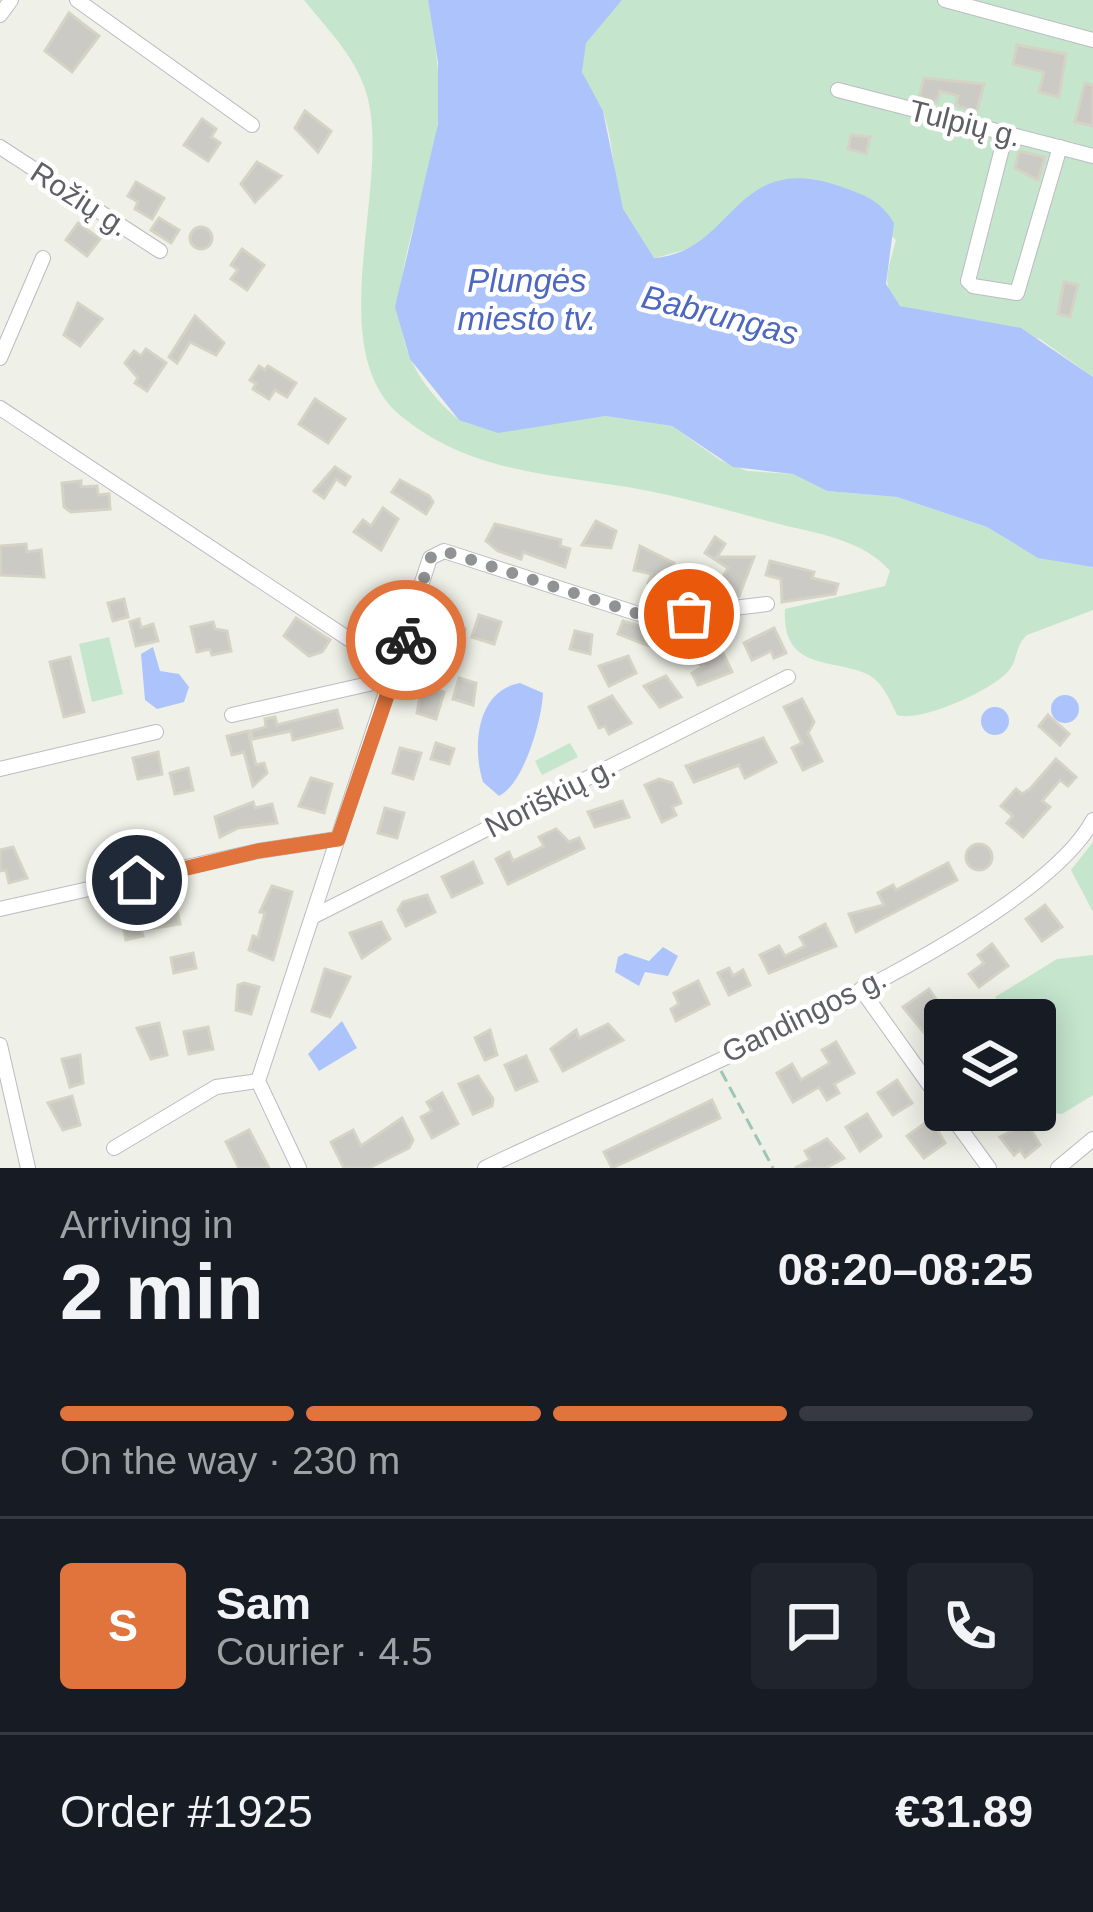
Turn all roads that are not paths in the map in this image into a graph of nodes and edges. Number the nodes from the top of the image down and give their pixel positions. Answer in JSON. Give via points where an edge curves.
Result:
{"nodes":[{"id":1,"x":11,"y":0,"type":"edge"},
{"id":2,"x":77,"y":0,"type":"edge"},
{"id":3,"x":945,"y":0,"type":"edge"},
{"id":4,"x":0,"y":15,"type":"edge"},
{"id":5,"x":1093,"y":40,"type":"edge"},
{"id":6,"x":838,"y":90,"type":"dead end"},
{"id":7,"x":252,"y":125,"type":"dead end"},
{"id":8,"x":1006,"y":134,"type":"junction"},
{"id":9,"x":0,"y":147,"type":"edge"},
{"id":10,"x":1060,"y":147,"type":"junction"},
{"id":11,"x":1093,"y":156,"type":"edge"},
{"id":12,"x":160,"y":251,"type":"dead end"},
{"id":13,"x":43,"y":258,"type":"dead end"},
{"id":14,"x":0,"y":358,"type":"edge"},
{"id":15,"x":0,"y":408,"type":"edge"},
{"id":16,"x":766,"y":604,"type":"dead end"},
{"id":17,"x":396,"y":675,"type":"junction"},
{"id":18,"x":788,"y":676,"type":"dead end"},
{"id":19,"x":232,"y":715,"type":"dead end"},
{"id":20,"x":156,"y":731,"type":"dead end"},
{"id":21,"x":0,"y":769,"type":"edge"},
{"id":22,"x":1093,"y":820,"type":"edge"},
{"id":23,"x":338,"y":839,"type":"junction"},
{"id":24,"x":0,"y":909,"type":"edge"},
{"id":25,"x":312,"y":916,"type":"junction"},
{"id":26,"x":861,"y":989,"type":"junction"},
{"id":27,"x":0,"y":1045,"type":"edge"},
{"id":28,"x":924,"y":1077,"type":"edge"},
{"id":29,"x":258,"y":1081,"type":"junction"},
{"id":30,"x":5,"y":1085,"type":"edge"},
{"id":31,"x":962,"y":1131,"type":"edge"},
{"id":32,"x":1093,"y":1139,"type":"edge"},
{"id":33,"x":114,"y":1148,"type":"dead end"},
{"id":34,"x":28,"y":1168,"type":"edge"},
{"id":35,"x":299,"y":1168,"type":"edge"},
{"id":36,"x":485,"y":1168,"type":"edge"},
{"id":37,"x":989,"y":1168,"type":"edge"},
{"id":38,"x":1058,"y":1168,"type":"edge"}],
"edges":[{"from":1,"to":4,"type":"street"},
{"from":2,"to":7,"type":"street"},
{"from":3,"to":5,"type":"street"},
{"from":6,"to":8,"type":"street","name":"Tulpių g."},
{"from":8,"to":10,"type":"street","name":"Tulpių g."},
{"from":8,"to":10,"type":"street","via":[[968,280],[973,286],[1017,293]]},
{"from":9,"to":12,"type":"street","name":"Rožių g."},
{"from":10,"to":11,"type":"street","name":"Tulpių g."},
{"from":13,"to":14,"type":"street"},
{"from":15,"to":17,"type":"street"},
{"from":16,"to":17,"type":"street","via":[[651,618],[435,553]]},
{"from":17,"to":19,"type":"street"},
{"from":17,"to":23,"type":"street"},
{"from":18,"to":25,"type":"street","name":"Noriškių g."},
{"from":20,"to":21,"type":"street"},
{"from":22,"to":26,"type":"street","name":"Gandingos g.","via":[[1046,878]]},
{"from":23,"to":24,"type":"street"},
{"from":23,"to":25,"type":"street"},
{"from":25,"to":29,"type":"street"},
{"from":26,"to":28,"type":"street"},
{"from":26,"to":36,"type":"street","name":"Gandingos g."},
{"from":27,"to":30,"type":"street"},
{"from":29,"to":33,"type":"street","via":[[216,1088]]},
{"from":29,"to":35,"type":"street"},
{"from":30,"to":34,"type":"street"},
{"from":31,"to":37,"type":"street"},
{"from":32,"to":38,"type":"street"}]}
